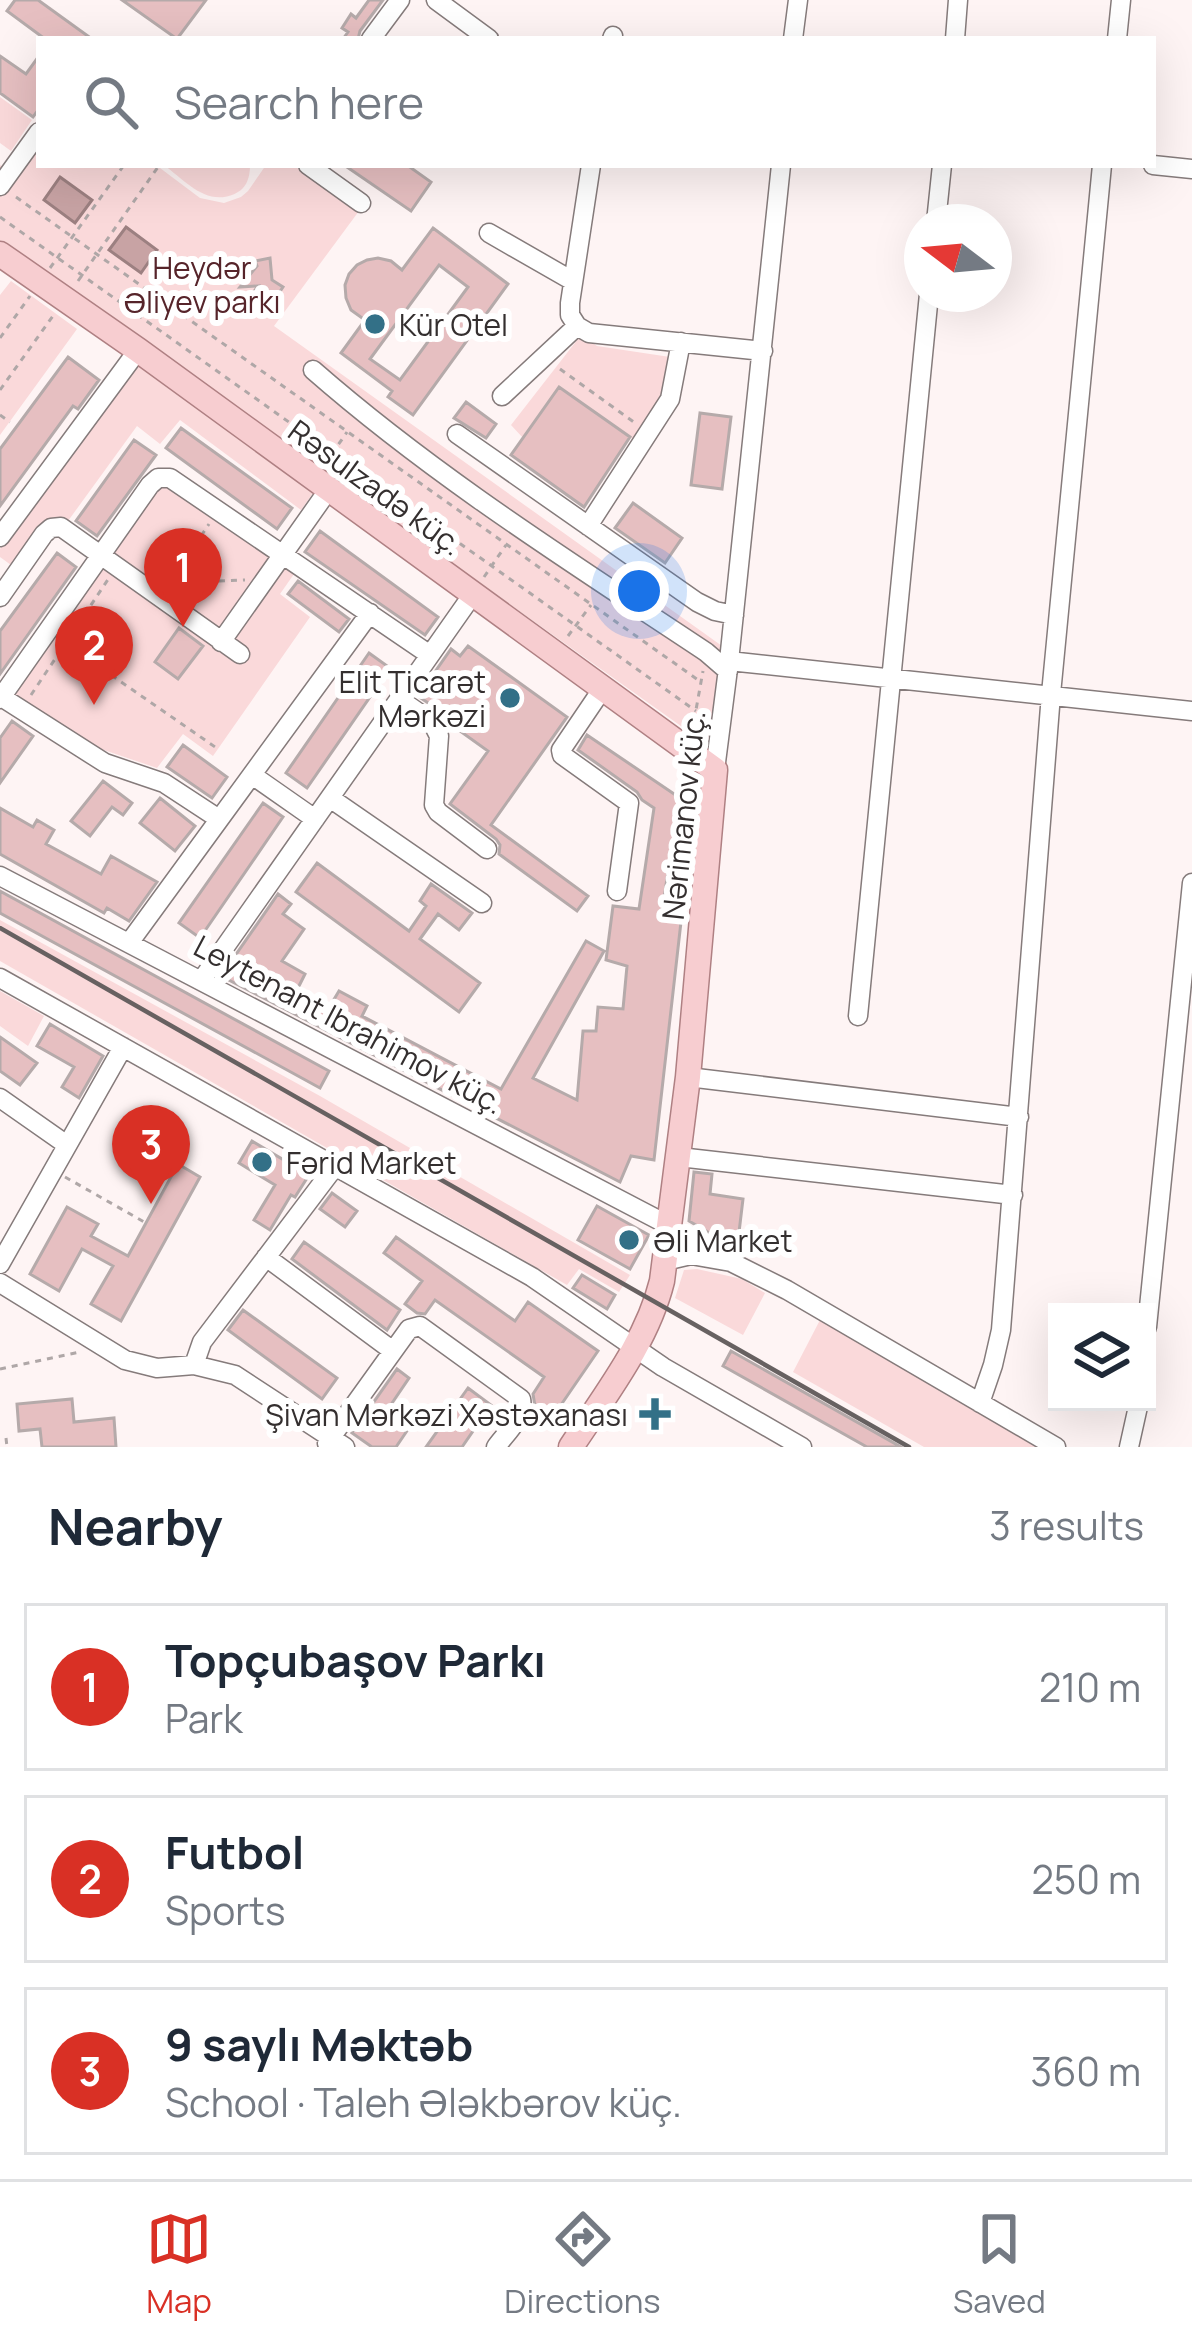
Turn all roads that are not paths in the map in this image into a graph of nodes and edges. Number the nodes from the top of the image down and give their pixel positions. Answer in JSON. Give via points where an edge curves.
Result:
{"nodes":[{"id":1,"x":400,"y":0,"type":"edge"},
{"id":2,"x":436,"y":0,"type":"edge"},
{"id":3,"x":797,"y":0,"type":"edge"},
{"id":4,"x":958,"y":0,"type":"edge"},
{"id":5,"x":1121,"y":0,"type":"edge"},
{"id":6,"x":373,"y":36,"type":"edge"},
{"id":7,"x":485,"y":36,"type":"edge"},
{"id":8,"x":794,"y":36,"type":"edge"},
{"id":9,"x":955,"y":36,"type":"edge"},
{"id":10,"x":1117,"y":36,"type":"edge"},
{"id":11,"x":36,"y":135,"type":"edge"},
{"id":12,"x":0,"y":150,"type":"edge"},
{"id":13,"x":17,"y":162,"type":"junction"},
{"id":14,"x":1156,"y":165,"type":"edge"},
{"id":15,"x":312,"y":168,"type":"edge"},
{"id":16,"x":590,"y":168,"type":"edge"},
{"id":17,"x":781,"y":168,"type":"edge"},
{"id":18,"x":942,"y":168,"type":"edge"},
{"id":19,"x":1102,"y":168,"type":"edge"},
{"id":20,"x":1192,"y":169,"type":"edge"},
{"id":21,"x":0,"y":186,"type":"edge"},
{"id":22,"x":361,"y":203,"type":"dead end"},
{"id":23,"x":938,"y":204,"type":"edge"},
{"id":24,"x":489,"y":233,"type":"dead end"},
{"id":25,"x":0,"y":254,"type":"edge"},
{"id":26,"x":571,"y":280,"type":"junction"},
{"id":27,"x":927,"y":312,"type":"edge"},
{"id":28,"x":577,"y":326,"type":"junction"},
{"id":29,"x":681,"y":342,"type":"junction"},
{"id":30,"x":138,"y":350,"type":"junction"},
{"id":31,"x":763,"y":351,"type":"junction"},
{"id":32,"x":313,"y":370,"type":"dead end"},
{"id":33,"x":502,"y":396,"type":"dead end"},
{"id":34,"x":457,"y":434,"type":"dead end"},
{"id":35,"x":325,"y":480,"type":"junction"},
{"id":36,"x":588,"y":526,"type":"junction"},
{"id":37,"x":0,"y":537,"type":"edge"},
{"id":38,"x":283,"y":553,"type":"junction"},
{"id":39,"x":108,"y":561,"type":"junction"},
{"id":40,"x":4,"y":584,"type":"edge"},
{"id":41,"x":476,"y":589,"type":"junction"},
{"id":42,"x":370,"y":614,"type":"junction"},
{"id":43,"x":734,"y":615,"type":"junction"},
{"id":44,"x":221,"y":642,"type":"junction"},
{"id":45,"x":240,"y":654,"type":"dead end"},
{"id":46,"x":430,"y":655,"type":"junction"},
{"id":47,"x":729,"y":666,"type":"junction"},
{"id":48,"x":890,"y":677,"type":"junction"},
{"id":49,"x":603,"y":688,"type":"junction"},
{"id":50,"x":1051,"y":694,"type":"junction"},
{"id":51,"x":0,"y":698,"type":"edge"},
{"id":52,"x":399,"y":699,"type":"junction"},
{"id":53,"x":1192,"y":711,"type":"edge"},
{"id":54,"x":716,"y":770,"type":"junction"},
{"id":55,"x":252,"y":775,"type":"junction"},
{"id":56,"x":330,"y":798,"type":"junction"},
{"id":57,"x":220,"y":819,"type":"junction"},
{"id":58,"x":315,"y":819,"type":"junction"},
{"id":59,"x":487,"y":849,"type":"dead end"},
{"id":60,"x":0,"y":876,"type":"edge"},
{"id":61,"x":1192,"y":883,"type":"edge"},
{"id":62,"x":617,"y":891,"type":"dead end"},
{"id":63,"x":482,"y":903,"type":"dead end"},
{"id":64,"x":129,"y":943,"type":"junction"},
{"id":65,"x":0,"y":978,"type":"edge"},
{"id":66,"x":201,"y":981,"type":"junction"},
{"id":67,"x":858,"y":1016,"type":"dead end"},
{"id":68,"x":123,"y":1047,"type":"junction"},
{"id":69,"x":688,"y":1077,"type":"junction"},
{"id":70,"x":0,"y":1098,"type":"edge"},
{"id":71,"x":1019,"y":1117,"type":"junction"},
{"id":72,"x":68,"y":1145,"type":"junction"},
{"id":73,"x":679,"y":1157,"type":"junction"},
{"id":74,"x":336,"y":1165,"type":"junction"},
{"id":75,"x":1013,"y":1195,"type":"junction"},
{"id":76,"x":670,"y":1226,"type":"junction"},
{"id":77,"x":266,"y":1257,"type":"junction"},
{"id":78,"x":665,"y":1261,"type":"junction"},
{"id":79,"x":0,"y":1264,"type":"edge"},
{"id":80,"x":0,"y":1282,"type":"edge"},
{"id":81,"x":1149,"y":1303,"type":"edge"},
{"id":82,"x":635,"y":1347,"type":"junction"},
{"id":83,"x":393,"y":1351,"type":"junction"},
{"id":84,"x":194,"y":1365,"type":"junction"},
{"id":85,"x":980,"y":1402,"type":"junction"},
{"id":86,"x":1137,"y":1411,"type":"edge"},
{"id":87,"x":334,"y":1444,"type":"edge"},
{"id":88,"x":496,"y":1447,"type":"edge"},
{"id":89,"x":571,"y":1447,"type":"edge"},
{"id":90,"x":802,"y":1447,"type":"edge"},
{"id":91,"x":1056,"y":1447,"type":"edge"},
{"id":92,"x":1129,"y":1447,"type":"edge"}],
"edges":[{"from":1,"to":6,"type":"street"},
{"from":2,"to":7,"type":"street"},
{"from":3,"to":8,"type":"street"},
{"from":4,"to":9,"type":"street"},
{"from":5,"to":10,"type":"street"},
{"from":11,"to":13,"type":"street"},
{"from":12,"to":13,"type":"street"},
{"from":13,"to":21,"type":"street"},
{"from":14,"to":20,"type":"street"},
{"from":15,"to":22,"type":"street"},
{"from":16,"to":26,"type":"street"},
{"from":17,"to":31,"type":"street","name":"Nərimanov küç."},
{"from":18,"to":23,"type":"street"},
{"from":19,"to":50,"type":"street"},
{"from":24,"to":26,"type":"street"},
{"from":25,"to":30,"type":"main road","name":"Rəsulzadə küç."},
{"from":26,"to":28,"type":"street"},
{"from":27,"to":48,"type":"street"},
{"from":28,"to":29,"type":"street"},
{"from":28,"to":33,"type":"street"},
{"from":29,"to":31,"type":"street"},
{"from":29,"to":36,"type":"street","via":[[670,400]]},
{"from":30,"to":35,"type":"main road","name":"Rəsulzadə küç."},
{"from":30,"to":37,"type":"street"},
{"from":31,"to":43,"type":"street","name":"Nərimanov küç."},
{"from":32,"to":47,"type":"street","via":[[519,527]]},
{"from":34,"to":36,"type":"street"},
{"from":35,"to":38,"type":"street"},
{"from":35,"to":41,"type":"main road","name":"Rəsulzadə küç."},
{"from":36,"to":43,"type":"street","via":[[697,602]]},
{"from":38,"to":39,"type":"street","via":[[170,478],[158,478]]},
{"from":38,"to":42,"type":"street"},
{"from":38,"to":44,"type":"street"},
{"from":39,"to":40,"type":"street","via":[[51,528]]},
{"from":39,"to":44,"type":"street","via":[[164,590]]},
{"from":39,"to":51,"type":"street"},
{"from":41,"to":46,"type":"street"},
{"from":41,"to":49,"type":"main road","name":"Rəsulzadə küç."},
{"from":42,"to":46,"type":"street"},
{"from":42,"to":55,"type":"street"},
{"from":43,"to":47,"type":"street","name":"Nərimanov küç."},
{"from":44,"to":45,"type":"street"},
{"from":46,"to":52,"type":"street"},
{"from":47,"to":48,"type":"street"},
{"from":47,"to":54,"type":"street","name":"Nərimanov küç."},
{"from":48,"to":50,"type":"street"},
{"from":48,"to":67,"type":"street"},
{"from":49,"to":54,"type":"main road","name":"Rəsulzadə küç."},
{"from":49,"to":62,"type":"street","via":[[561,750],[629,803]]},
{"from":50,"to":53,"type":"street"},
{"from":50,"to":71,"type":"street"},
{"from":51,"to":57,"type":"street","via":[[105,763],[179,790]]},
{"from":52,"to":56,"type":"street"},
{"from":52,"to":59,"type":"street","via":[[439,736],[434,806]]},
{"from":54,"to":69,"type":"main road","name":"Nərimanov küç."},
{"from":55,"to":57,"type":"street"},
{"from":55,"to":58,"type":"street"},
{"from":56,"to":58,"type":"street"},
{"from":56,"to":63,"type":"street"},
{"from":57,"to":64,"type":"street"},
{"from":58,"to":66,"type":"street"},
{"from":60,"to":64,"type":"street","name":"Leytenant Ibrahimov küç."},
{"from":61,"to":81,"type":"street"},
{"from":64,"to":66,"type":"street","name":"Leytenant Ibrahimov küç."},
{"from":65,"to":68,"type":"street"},
{"from":66,"to":76,"type":"street","name":"Leytenant Ibrahimov küç."},
{"from":68,"to":72,"type":"street"},
{"from":68,"to":74,"type":"street"},
{"from":69,"to":71,"type":"street"},
{"from":69,"to":73,"type":"main road","name":"Nərimanov küç."},
{"from":70,"to":72,"type":"street"},
{"from":71,"to":75,"type":"street"},
{"from":72,"to":79,"type":"street"},
{"from":73,"to":75,"type":"street"},
{"from":73,"to":76,"type":"main road","name":"Nərimanov küç."},
{"from":74,"to":77,"type":"street"},
{"from":74,"to":82,"type":"street","via":[[532,1277]]},
{"from":75,"to":85,"type":"street","via":[[1001,1330]]},
{"from":76,"to":78,"type":"main road","name":"Nərimanov küç."},
{"from":77,"to":83,"type":"street"},
{"from":77,"to":84,"type":"street","via":[[202,1342]]},
{"from":78,"to":82,"type":"main road","name":"Nərimanov küç."},
{"from":78,"to":85,"type":"street","via":[[691,1255],[730,1262]]},
{"from":80,"to":84,"type":"street","via":[[141,1366]]},
{"from":82,"to":89,"type":"main road","name":"Nərimanov küç."},
{"from":82,"to":90,"type":"street"},
{"from":83,"to":87,"type":"street"},
{"from":83,"to":88,"type":"street","via":[[420,1325],[521,1399],[520,1414]]},
{"from":84,"to":87,"type":"street","via":[[236,1375]]},
{"from":85,"to":91,"type":"street"},
{"from":86,"to":92,"type":"street"}]}
